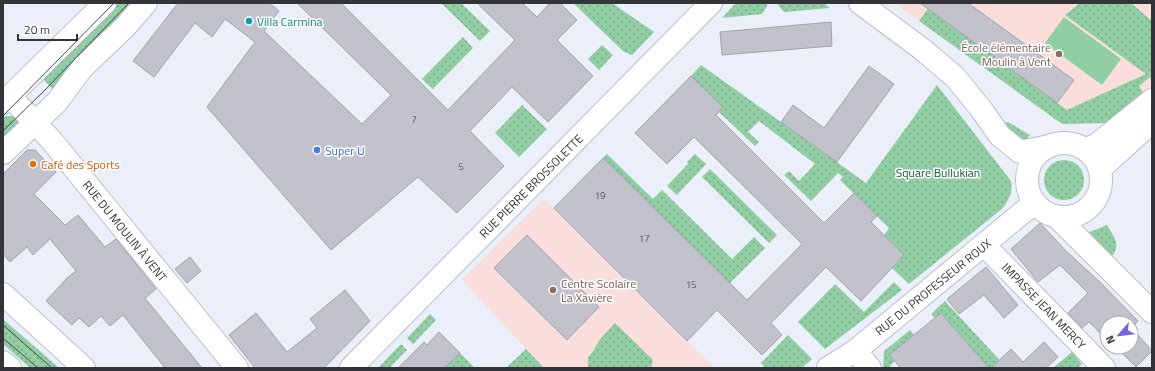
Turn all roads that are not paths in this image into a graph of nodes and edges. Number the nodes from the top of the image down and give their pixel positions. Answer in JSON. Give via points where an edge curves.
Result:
{"nodes":[{"id":1,"x":105,"y":3,"type":"edge"},
{"id":2,"x":146,"y":3,"type":"edge"},
{"id":3,"x":711,"y":3,"type":"edge"},
{"id":4,"x":860,"y":3,"type":"edge"},
{"id":5,"x":7,"y":100,"type":"edge"},
{"id":6,"x":1152,"y":100,"type":"edge"},
{"id":7,"x":1152,"y":122,"type":"edge"},
{"id":8,"x":35,"y":123,"type":"junction"},
{"id":9,"x":1050,"y":146,"type":"junction"},
{"id":10,"x":1085,"y":149,"type":"junction"},
{"id":11,"x":3,"y":152,"type":"edge"},
{"id":12,"x":1100,"y":169,"type":"junction"},
{"id":13,"x":1035,"y":204,"type":"junction"},
{"id":14,"x":1057,"y":217,"type":"junction"},
{"id":15,"x":984,"y":245,"type":"junction"},
{"id":16,"x":3,"y":294,"type":"edge"},
{"id":17,"x":1152,"y":312,"type":"edge"},
{"id":18,"x":855,"y":351,"type":"junction"},
{"id":19,"x":3,"y":362,"type":"edge"},
{"id":20,"x":10,"y":368,"type":"edge"},
{"id":21,"x":84,"y":368,"type":"edge"},
{"id":22,"x":237,"y":368,"type":"edge"},
{"id":23,"x":351,"y":368,"type":"edge"},
{"id":24,"x":828,"y":368,"type":"edge"},
{"id":25,"x":870,"y":368,"type":"edge"},
{"id":26,"x":1104,"y":368,"type":"edge"}],
"edges":[{"from":1,"to":5,"type":"street"},
{"from":2,"to":8,"type":"street","via":[[82,68],[57,102]]},
{"from":3,"to":23,"type":"street","name":"RUE PIERRE BROSSOLETTE"},
{"from":4,"to":9,"type":"street","via":[[955,77],[1000,136],[1020,152]]},
{"from":5,"to":8,"type":"street","name":"RUE DU MOULIN À VENT"},
{"from":6,"to":10,"type":"street","via":[[1096,144]]},
{"from":7,"to":12,"type":"street"},
{"from":8,"to":11,"type":"street"},
{"from":8,"to":22,"type":"street","name":"RUE DU MOULIN À VENT"},
{"from":9,"to":10,"type":"street","via":[[1074,144]]},
{"from":9,"to":13,"type":"street","via":[[1041,150],[1029,166],[1027,186]]},
{"from":10,"to":12,"type":"street"},
{"from":12,"to":14,"type":"street","via":[[1102,183],[1099,195],[1092,206],[1082,214]]},
{"from":13,"to":14,"type":"street"},
{"from":13,"to":15,"type":"street","name":"RUE DU PROFESSEUR ROUX"},
{"from":14,"to":17,"type":"street"},
{"from":15,"to":18,"type":"street","name":"RUE DU PROFESSEUR ROUX"},
{"from":15,"to":26,"type":"street","name":"IMPASSE JEAN MERCY"},
{"from":16,"to":21,"type":"street"},
{"from":18,"to":24,"type":"street","name":"RUE DU PROFESSEUR ROUX"},
{"from":18,"to":25,"type":"street"},
{"from":19,"to":20,"type":"street"}]}
